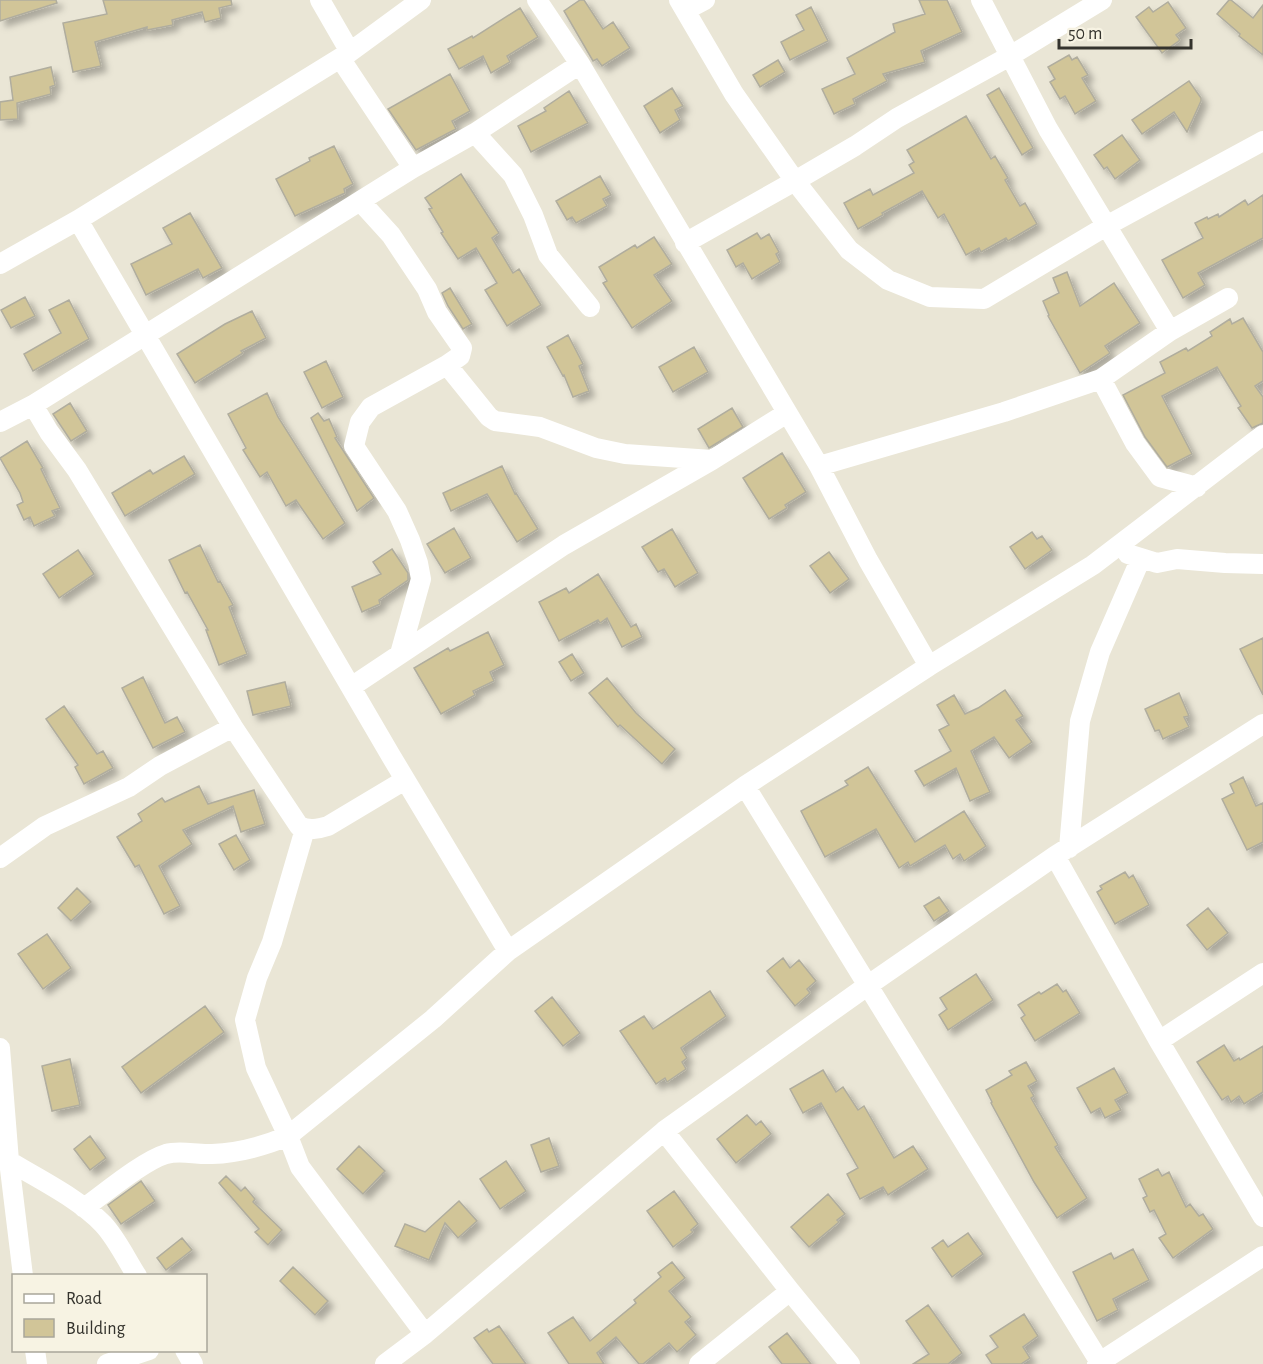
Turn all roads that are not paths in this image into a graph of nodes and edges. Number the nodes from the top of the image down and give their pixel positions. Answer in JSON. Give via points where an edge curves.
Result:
{"nodes":[{"id":1,"x":321,"y":0,"type":"edge"},
{"id":2,"x":422,"y":0,"type":"edge"},
{"id":3,"x":537,"y":0,"type":"edge"},
{"id":4,"x":705,"y":0,"type":"edge"},
{"id":5,"x":981,"y":0,"type":"edge"},
{"id":6,"x":1102,"y":0,"type":"edge"},
{"id":7,"x":682,"y":5,"type":"edge"},
{"id":8,"x":345,"y":55,"type":"junction"},
{"id":9,"x":1010,"y":56,"type":"junction"},
{"id":10,"x":580,"y":64,"type":"junction"},
{"id":11,"x":475,"y":133,"type":"junction"},
{"id":12,"x":1263,"y":141,"type":"edge"},
{"id":13,"x":413,"y":168,"type":"junction"},
{"id":14,"x":795,"y":181,"type":"junction"},
{"id":15,"x":361,"y":202,"type":"junction"},
{"id":16,"x":78,"y":220,"type":"junction"},
{"id":17,"x":1108,"y":225,"type":"junction"},
{"id":18,"x":685,"y":243,"type":"junction"},
{"id":19,"x":0,"y":264,"type":"edge"},
{"id":20,"x":1228,"y":298,"type":"dead end"},
{"id":21,"x":590,"y":307,"type":"dead end"},
{"id":22,"x":1170,"y":331,"type":"junction"},
{"id":23,"x":145,"y":334,"type":"junction"},
{"id":24,"x":447,"y":365,"type":"junction"},
{"id":25,"x":1101,"y":379,"type":"junction"},
{"id":26,"x":33,"y":405,"type":"junction"},
{"id":27,"x":786,"y":413,"type":"junction"},
{"id":28,"x":0,"y":422,"type":"edge"},
{"id":29,"x":1263,"y":435,"type":"edge"},
{"id":30,"x":712,"y":460,"type":"junction"},
{"id":31,"x":819,"y":466,"type":"junction"},
{"id":32,"x":1197,"y":487,"type":"junction"},
{"id":33,"x":1114,"y":549,"type":"junction"},
{"id":34,"x":1141,"y":558,"type":"junction"},
{"id":35,"x":1263,"y":564,"type":"edge"},
{"id":36,"x":400,"y":654,"type":"junction"},
{"id":37,"x":929,"y":666,"type":"junction"},
{"id":38,"x":351,"y":687,"type":"junction"},
{"id":39,"x":1263,"y":724,"type":"edge"},
{"id":40,"x":233,"y":727,"type":"junction"},
{"id":41,"x":405,"y":780,"type":"junction"},
{"id":42,"x":745,"y":786,"type":"junction"},
{"id":43,"x":305,"y":829,"type":"junction"},
{"id":44,"x":1062,"y":852,"type":"junction"},
{"id":45,"x":0,"y":858,"type":"edge"},
{"id":46,"x":508,"y":951,"type":"junction"},
{"id":47,"x":1263,"y":973,"type":"edge"},
{"id":48,"x":867,"y":986,"type":"junction"},
{"id":49,"x":1158,"y":1041,"type":"junction"},
{"id":50,"x":0,"y":1048,"type":"edge"},
{"id":51,"x":664,"y":1131,"type":"junction"},
{"id":52,"x":288,"y":1136,"type":"junction"},
{"id":53,"x":6,"y":1152,"type":"edge"},
{"id":54,"x":84,"y":1208,"type":"junction"},
{"id":55,"x":1263,"y":1217,"type":"edge"},
{"id":56,"x":1263,"y":1256,"type":"edge"},
{"id":57,"x":23,"y":1274,"type":"edge"},
{"id":58,"x":136,"y":1274,"type":"edge"},
{"id":59,"x":790,"y":1291,"type":"junction"},
{"id":60,"x":425,"y":1334,"type":"junction"},
{"id":61,"x":143,"y":1352,"type":"edge"},
{"id":62,"x":1099,"y":1363,"type":"edge"},
{"id":63,"x":107,"y":1364,"type":"edge"},
{"id":64,"x":385,"y":1364,"type":"edge"},
{"id":65,"x":699,"y":1364,"type":"edge"},
{"id":66,"x":850,"y":1364,"type":"edge"}],
"edges":[{"from":1,"to":8,"type":"street"},
{"from":2,"to":8,"type":"street"},
{"from":3,"to":10,"type":"street"},
{"from":4,"to":7,"type":"street"},
{"from":5,"to":9,"type":"street"},
{"from":6,"to":9,"type":"street"},
{"from":7,"to":14,"type":"street","via":[[734,94]]},
{"from":8,"to":13,"type":"street"},
{"from":8,"to":16,"type":"street"},
{"from":9,"to":14,"type":"street","via":[[897,118]]},
{"from":9,"to":17,"type":"street","via":[[1048,129]]},
{"from":10,"to":11,"type":"street"},
{"from":10,"to":18,"type":"street"},
{"from":11,"to":13,"type":"street"},
{"from":11,"to":21,"type":"street","via":[[513,175],[548,255]]},
{"from":12,"to":17,"type":"street"},
{"from":13,"to":15,"type":"street"},
{"from":14,"to":17,"type":"street","via":[[849,250],[888,280],[930,297],[984,299]]},
{"from":14,"to":18,"type":"street"},
{"from":15,"to":23,"type":"street"},
{"from":15,"to":24,"type":"street","via":[[391,235],[462,348],[460,356]]},
{"from":16,"to":19,"type":"street"},
{"from":16,"to":23,"type":"street"},
{"from":17,"to":22,"type":"street"},
{"from":18,"to":27,"type":"street"},
{"from":20,"to":22,"type":"street"},
{"from":22,"to":25,"type":"street"},
{"from":23,"to":26,"type":"street"},
{"from":23,"to":38,"type":"street"},
{"from":24,"to":30,"type":"street","via":[[495,421],[540,427],[625,454]]},
{"from":24,"to":36,"type":"street","via":[[371,407],[360,422],[354,446],[397,511],[418,563],[421,579]]},
{"from":25,"to":31,"type":"street"},
{"from":25,"to":32,"type":"street","via":[[1135,443],[1160,477]]},
{"from":26,"to":28,"type":"street"},
{"from":26,"to":40,"type":"street","via":[[77,470]]},
{"from":27,"to":30,"type":"street"},
{"from":27,"to":31,"type":"street"},
{"from":29,"to":32,"type":"street"},
{"from":30,"to":36,"type":"street","via":[[564,545]]},
{"from":31,"to":37,"type":"street"},
{"from":32,"to":33,"type":"street"},
{"from":33,"to":34,"type":"street"},
{"from":33,"to":37,"type":"street"},
{"from":34,"to":35,"type":"street","via":[[1157,562],[1177,559]]},
{"from":34,"to":44,"type":"street","via":[[1100,652],[1080,721]]},
{"from":36,"to":38,"type":"street"},
{"from":37,"to":42,"type":"street"},
{"from":38,"to":41,"type":"street"},
{"from":39,"to":44,"type":"street"},
{"from":40,"to":43,"type":"street","via":[[293,818]]},
{"from":40,"to":45,"type":"street","via":[[129,787],[45,826]]},
{"from":41,"to":43,"type":"street","via":[[328,826]]},
{"from":41,"to":46,"type":"street"},
{"from":42,"to":46,"type":"street"},
{"from":42,"to":48,"type":"street"},
{"from":43,"to":52,"type":"street","via":[[244,1020],[256,1068]]},
{"from":44,"to":48,"type":"street"},
{"from":44,"to":49,"type":"street"},
{"from":46,"to":52,"type":"street","via":[[433,1018]]},
{"from":47,"to":49,"type":"street"},
{"from":48,"to":51,"type":"street"},
{"from":48,"to":62,"type":"street"},
{"from":49,"to":55,"type":"street"},
{"from":50,"to":53,"type":"street"},
{"from":51,"to":59,"type":"street"},
{"from":51,"to":60,"type":"street"},
{"from":52,"to":54,"type":"street","via":[[239,1151],[179,1151],[164,1155]]},
{"from":52,"to":60,"type":"street","via":[[300,1167]]},
{"from":53,"to":54,"type":"street"},
{"from":53,"to":57,"type":"street"},
{"from":54,"to":58,"type":"street","via":[[106,1227]]},
{"from":56,"to":62,"type":"street"},
{"from":59,"to":65,"type":"street"},
{"from":59,"to":66,"type":"street"},
{"from":60,"to":64,"type":"street"},
{"from":61,"to":63,"type":"street"}]}
